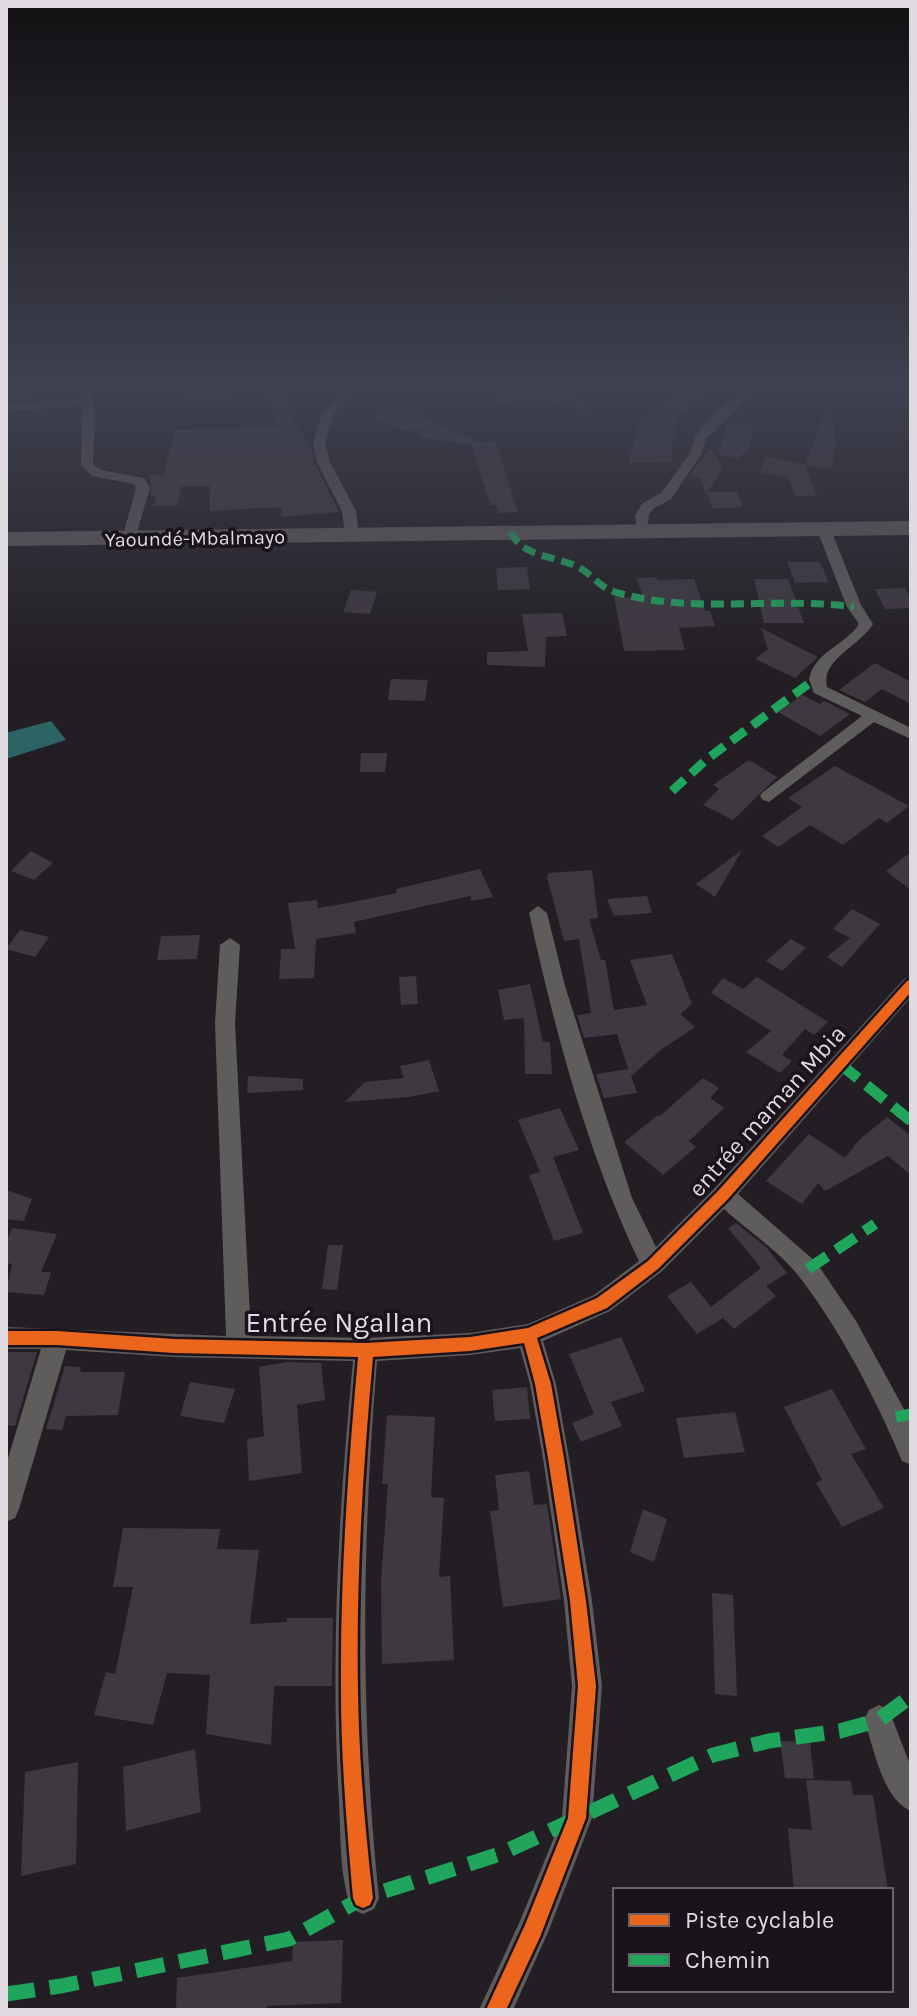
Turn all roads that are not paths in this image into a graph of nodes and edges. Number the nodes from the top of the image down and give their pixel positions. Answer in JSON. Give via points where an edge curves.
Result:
{"nodes":[{"id":1,"x":118,"y":477,"type":"edge"},
{"id":2,"x":332,"y":477,"type":"edge"},
{"id":3,"x":679,"y":477,"type":"edge"},
{"id":4,"x":911,"y":528,"type":"edge"},
{"id":5,"x":824,"y":530,"type":"junction"},
{"id":6,"x":642,"y":531,"type":"junction"},
{"id":7,"x":352,"y":536,"type":"junction"},
{"id":8,"x":6,"y":539,"type":"edge"},
{"id":9,"x":129,"y":539,"type":"junction"},
{"id":10,"x":871,"y":717,"type":"junction"},
{"id":11,"x":911,"y":734,"type":"edge"},
{"id":12,"x":769,"y":796,"type":"dead end"},
{"id":13,"x":538,"y":913,"type":"dead end"},
{"id":14,"x":230,"y":945,"type":"dead end"},
{"id":15,"x":910,"y":986,"type":"edge"},
{"id":16,"x":723,"y":1195,"type":"junction"},
{"id":17,"x":653,"y":1265,"type":"junction"},
{"id":18,"x":529,"y":1335,"type":"junction"},
{"id":19,"x":6,"y":1338,"type":"edge"},
{"id":20,"x":57,"y":1338,"type":"junction"},
{"id":21,"x":239,"y":1345,"type":"junction"},
{"id":22,"x":366,"y":1350,"type":"junction"},
{"id":23,"x":911,"y":1452,"type":"edge"},
{"id":24,"x":6,"y":1509,"type":"edge"},
{"id":25,"x":879,"y":1720,"type":"dead end"},
{"id":26,"x":911,"y":1796,"type":"edge"},
{"id":27,"x":363,"y":1898,"type":"dead end"},
{"id":28,"x":496,"y":2010,"type":"edge"}],
"edges":[{"from":1,"to":9,"type":"street","via":[[139,481],[143,488]]},
{"from":2,"to":7,"type":"street","via":[[349,511]]},
{"from":3,"to":6,"type":"street","via":[[666,496],[648,506]]},
{"from":4,"to":5,"type":"highway","name":"Yaoundé-Mbalmayo"},
{"from":5,"to":6,"type":"highway","name":"Yaoundé-Mbalmayo"},
{"from":5,"to":10,"type":"street","via":[[854,607],[866,624],[863,633],[818,669],[815,679],[820,690]]},
{"from":6,"to":7,"type":"highway","name":"Yaoundé-Mbalmayo"},
{"from":7,"to":9,"type":"highway","name":"Yaoundé-Mbalmayo"},
{"from":8,"to":9,"type":"highway","name":"Yaoundé-Mbalmayo"},
{"from":10,"to":11,"type":"street"},
{"from":10,"to":12,"type":"street"},
{"from":13,"to":17,"type":"street","via":[[555,986],[621,1199]]},
{"from":14,"to":21,"type":"street","via":[[225,1023]]},
{"from":15,"to":16,"type":"street","name":"entrée maman Mbia"},
{"from":16,"to":17,"type":"street","name":"entrée maman Mbia"},
{"from":16,"to":23,"type":"street","via":[[808,1269],[847,1329]]},
{"from":17,"to":18,"type":"street","name":"Entrée Ngallan","via":[[602,1303]]},
{"from":18,"to":22,"type":"street","name":"Entrée Ngallan"},
{"from":18,"to":28,"type":"street","via":[[556,1458],[587,1686],[577,1818]]},
{"from":19,"to":20,"type":"street","name":"Entrée Ngallan"},
{"from":20,"to":21,"type":"street","name":"Entrée Ngallan"},
{"from":20,"to":24,"type":"street"},
{"from":21,"to":22,"type":"street","name":"Entrée Ngallan"},
{"from":22,"to":27,"type":"street","via":[[356,1452],[347,1679]]},
{"from":25,"to":26,"type":"street"}]}
